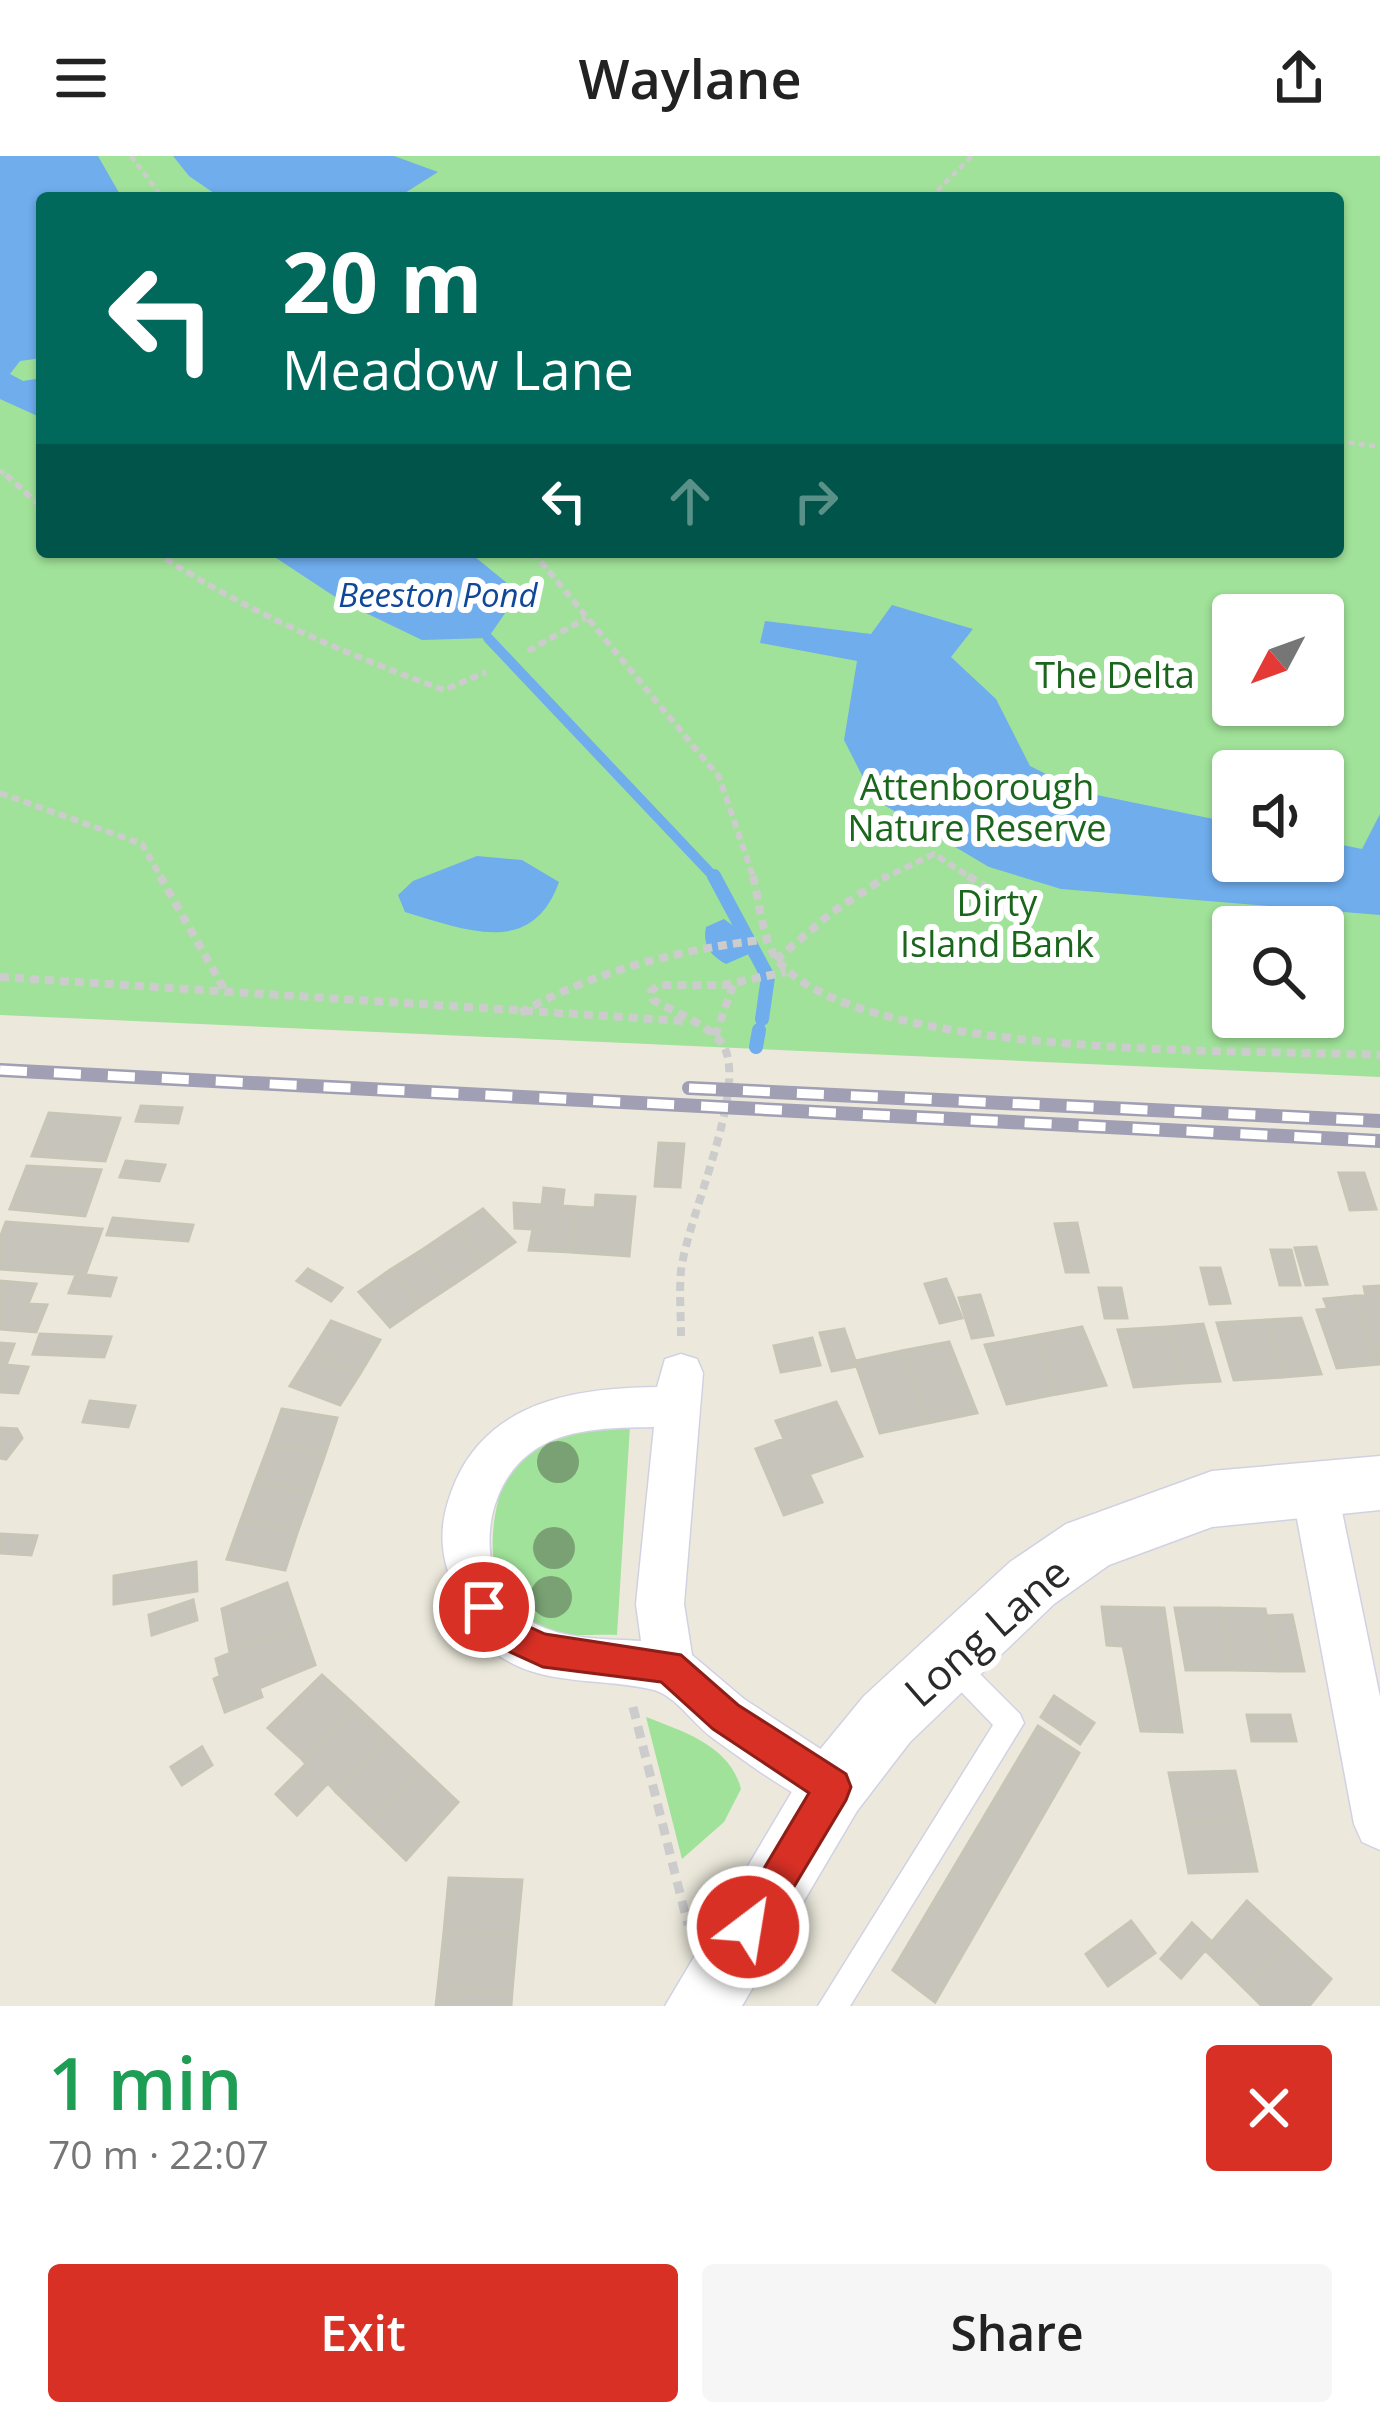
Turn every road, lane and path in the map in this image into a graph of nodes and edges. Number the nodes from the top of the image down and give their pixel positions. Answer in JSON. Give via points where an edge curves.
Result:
{"nodes":[{"id":1,"x":131,"y":156,"type":"edge"},
{"id":2,"x":971,"y":156,"type":"edge"},
{"id":3,"x":158,"y":192,"type":"edge"},
{"id":4,"x":936,"y":192,"type":"edge"},
{"id":5,"x":1344,"y":441,"type":"edge"},
{"id":6,"x":1380,"y":447,"type":"edge"},
{"id":7,"x":0,"y":470,"type":"edge"},
{"id":8,"x":36,"y":502,"type":"edge"},
{"id":9,"x":164,"y":558,"type":"edge"},
{"id":10,"x":537,"y":558,"type":"edge"},
{"id":11,"x":586,"y":618,"type":"junction"},
{"id":12,"x":528,"y":651,"type":"dead end"},
{"id":13,"x":486,"y":671,"type":"dead end"},
{"id":14,"x":0,"y":794,"type":"edge"},
{"id":15,"x":986,"y":887,"type":"dead end"},
{"id":16,"x":769,"y":938,"type":"junction"},
{"id":17,"x":776,"y":960,"type":"junction"},
{"id":18,"x":782,"y":973,"type":"junction"},
{"id":19,"x":0,"y":977,"type":"edge"},
{"id":20,"x":734,"y":983,"type":"junction"},
{"id":21,"x":227,"y":995,"type":"junction"},
{"id":22,"x":518,"y":1014,"type":"junction"},
{"id":23,"x":684,"y":1021,"type":"junction"},
{"id":24,"x":715,"y":1036,"type":"junction"},
{"id":25,"x":1380,"y":1055,"type":"edge"},
{"id":26,"x":680,"y":1390,"type":"junction"},
{"id":27,"x":1380,"y":1484,"type":"edge"},
{"id":28,"x":1314,"y":1487,"type":"junction"},
{"id":29,"x":947,"y":1660,"type":"junction"},
{"id":30,"x":645,"y":1664,"type":"junction"},
{"id":31,"x":833,"y":1787,"type":"junction"},
{"id":32,"x":1380,"y":1824,"type":"edge"},
{"id":33,"x":703,"y":2001,"type":"edge"},
{"id":34,"x":833,"y":2006,"type":"edge"}],
"edges":[{"from":1,"to":3,"type":"path"},
{"from":2,"to":4,"type":"path"},
{"from":5,"to":6,"type":"path"},
{"from":7,"to":8,"type":"path"},
{"from":9,"to":13,"type":"path","via":[[214,591],[444,690]]},
{"from":10,"to":11,"type":"path"},
{"from":11,"to":12,"type":"path"},
{"from":11,"to":16,"type":"path","via":[[718,777]]},
{"from":14,"to":21,"type":"path","via":[[142,844]]},
{"from":15,"to":17,"type":"path","via":[[934,854],[842,900]]},
{"from":16,"to":17,"type":"path"},
{"from":16,"to":22,"type":"path","via":[[598,972]]},
{"from":17,"to":18,"type":"path"},
{"from":18,"to":20,"type":"path"},
{"from":18,"to":25,"type":"path","via":[[866,1011],[1015,1039]]},
{"from":19,"to":21,"type":"path"},
{"from":20,"to":23,"type":"path","via":[[651,991]]},
{"from":20,"to":24,"type":"path"},
{"from":21,"to":22,"type":"path"},
{"from":22,"to":23,"type":"path"},
{"from":23,"to":24,"type":"path"},
{"from":24,"to":26,"type":"path","via":[[728,1058],[728,1108],[680,1271]]},
{"from":26,"to":30,"type":"street","via":[[660,1604]]},
{"from":26,"to":30,"type":"street","via":[[531,1426],[485,1467],[465,1511],[465,1549],[484,1607],[509,1634],[543,1650]]},
{"from":27,"to":28,"type":"street","name":"Long Lane"},
{"from":28,"to":29,"type":"street","name":"Long Lane","via":[[1212,1499],[1088,1544],[1032,1582]]},
{"from":28,"to":32,"type":"street"},
{"from":29,"to":31,"type":"street","name":"Long Lane"},
{"from":29,"to":34,"type":"lane","via":[[1010,1723]]},
{"from":30,"to":31,"type":"street"},
{"from":30,"to":33,"type":"path"},
{"from":31,"to":33,"type":"street","name":"Long Lane"}]}
